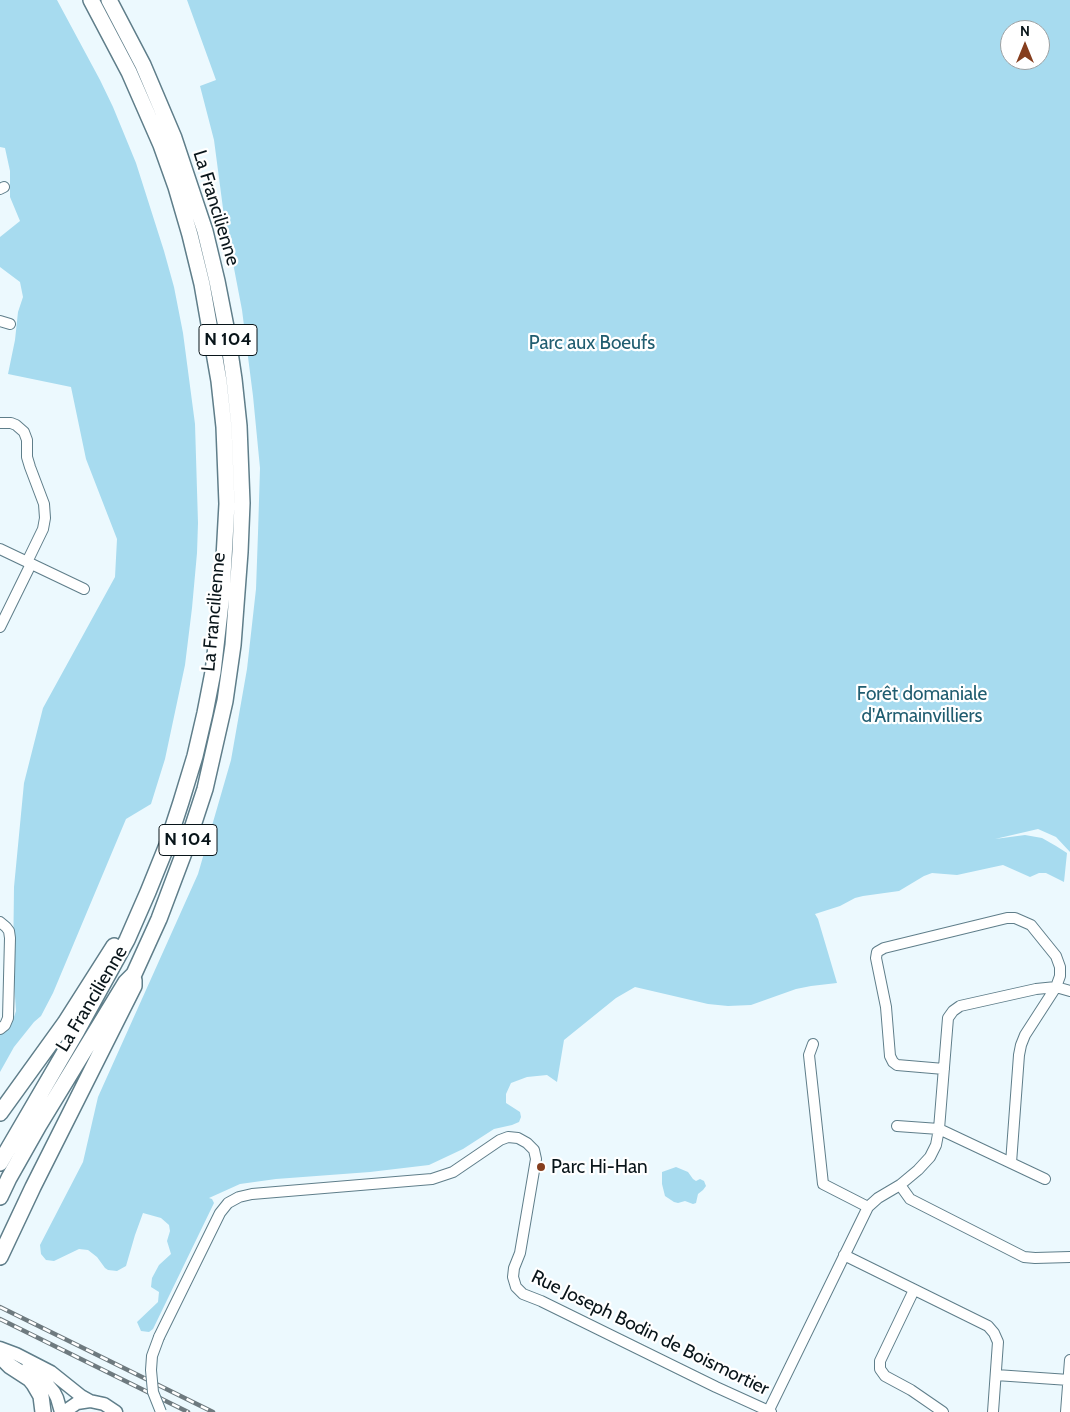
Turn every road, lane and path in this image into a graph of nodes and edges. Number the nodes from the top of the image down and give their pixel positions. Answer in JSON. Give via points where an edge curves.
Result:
{"nodes":[{"id":1,"x":91,"y":0,"type":"edge"},
{"id":2,"x":109,"y":0,"type":"edge"},
{"id":3,"x":0,"y":423,"type":"edge"},
{"id":4,"x":0,"y":549,"type":"edge"},
{"id":5,"x":29,"y":563,"type":"junction"},
{"id":6,"x":84,"y":589,"type":"dead end"},
{"id":7,"x":0,"y":627,"type":"edge"},
{"id":8,"x":0,"y":922,"type":"edge"},
{"id":9,"x":127,"y":940,"type":"junction"},
{"id":10,"x":134,"y":974,"type":"junction"},
{"id":11,"x":1056,"y":987,"type":"junction"},
{"id":12,"x":1070,"y":991,"type":"edge"},
{"id":13,"x":0,"y":1029,"type":"edge"},
{"id":14,"x":813,"y":1044,"type":"dead end"},
{"id":15,"x":944,"y":1068,"type":"junction"},
{"id":16,"x":0,"y":1113,"type":"edge"},
{"id":17,"x":897,"y":1126,"type":"dead end"},
{"id":18,"x":938,"y":1128,"type":"junction"},
{"id":19,"x":0,"y":1163,"type":"edge"},
{"id":20,"x":1011,"y":1163,"type":"junction"},
{"id":21,"x":1045,"y":1179,"type":"dead end"},
{"id":22,"x":900,"y":1185,"type":"junction"},
{"id":23,"x":0,"y":1198,"type":"edge"},
{"id":24,"x":868,"y":1207,"type":"junction"},
{"id":25,"x":844,"y":1255,"type":"junction"},
{"id":26,"x":1070,"y":1256,"type":"edge"},
{"id":27,"x":0,"y":1257,"type":"edge"},
{"id":28,"x":914,"y":1290,"type":"junction"},
{"id":29,"x":0,"y":1349,"type":"edge"},
{"id":30,"x":0,"y":1356,"type":"edge"},
{"id":31,"x":1070,"y":1360,"type":"edge"},
{"id":32,"x":996,"y":1375,"type":"junction"},
{"id":33,"x":1069,"y":1381,"type":"edge"},
{"id":34,"x":90,"y":1401,"type":"junction"},
{"id":35,"x":42,"y":1412,"type":"edge"},
{"id":36,"x":62,"y":1412,"type":"edge"},
{"id":37,"x":116,"y":1412,"type":"edge"},
{"id":38,"x":161,"y":1412,"type":"edge"},
{"id":39,"x":769,"y":1412,"type":"edge"},
{"id":40,"x":943,"y":1412,"type":"edge"},
{"id":41,"x":993,"y":1412,"type":"edge"},
{"id":42,"x":1066,"y":1412,"type":"edge"}],
"edges":[{"from":1,"to":9,"type":"highway","name":"La Francilienne","number":"N 104","via":[[146,108],[190,235],[219,381],[226,466],[222,594],[205,713],[170,837]]},
{"from":2,"to":10,"type":"highway","name":"La Francilienne","number":"N 104","via":[[160,104],[205,231],[234,379],[242,503],[234,645],[225,702],[197,815],[159,919]]},
{"from":3,"to":5,"type":"street","via":[[11,423],[24,432],[30,467],[44,504],[43,529]]},
{"from":4,"to":5,"type":"street"},
{"from":5,"to":6,"type":"street"},
{"from":5,"to":7,"type":"street"},
{"from":8,"to":13,"type":"street","via":[[9,931],[10,938],[8,1018]]},
{"from":9,"to":16,"type":"highway","via":[[113,946],[65,1023]]},
{"from":9,"to":19,"type":"highway","name":"La Francilienne","number":"N 104"},
{"from":10,"to":23,"type":"highway","name":"La Francilienne","number":"N 104","via":[[126,982],[39,1125]]},
{"from":10,"to":27,"type":"highway","via":[[134,986]]},
{"from":11,"to":12,"type":"street"},
{"from":11,"to":15,"type":"street","via":[[960,1006],[953,1011],[948,1018]]},
{"from":11,"to":15,"type":"street","via":[[1060,967],[1056,956],[1031,925],[1015,918],[880,948],[876,958],[892,1062]]},
{"from":11,"to":20,"type":"street","via":[[1021,1045]]},
{"from":14,"to":24,"type":"street","via":[[809,1055],[823,1184]]},
{"from":15,"to":18,"type":"street"},
{"from":17,"to":18,"type":"street"},
{"from":18,"to":20,"type":"street"},
{"from":18,"to":22,"type":"street","via":[[936,1145],[930,1157]]},
{"from":20,"to":21,"type":"street"},
{"from":22,"to":24,"type":"street"},
{"from":22,"to":26,"type":"street","via":[[910,1199],[1024,1257]]},
{"from":24,"to":25,"type":"street"},
{"from":25,"to":28,"type":"street"},
{"from":25,"to":39,"type":"street"},
{"from":28,"to":32,"type":"street","via":[[988,1326],[998,1342]]},
{"from":28,"to":40,"type":"street","via":[[880,1361],[880,1369],[885,1376]]},
{"from":29,"to":34,"type":"main road","via":[[51,1372]]},
{"from":29,"to":36,"type":"main road","via":[[44,1380],[58,1398]]},
{"from":30,"to":35,"type":"highway","via":[[34,1384],[41,1396]]},
{"from":31,"to":33,"type":"street"},
{"from":32,"to":33,"type":"street"},
{"from":32,"to":41,"type":"street"},
{"from":33,"to":42,"type":"street"},
{"from":34,"to":36,"type":"main road"},
{"from":34,"to":37,"type":"main road","via":[[104,1404]]},
{"from":38,"to":39,"type":"street","name":"Rue Joseph Bodin de Boismortier","bridge":true,"via":[[153,1392],[152,1356],[220,1213],[228,1203],[252,1194],[432,1179],[453,1172],[508,1137],[527,1143],[534,1150],[536,1159],[520,1253],[514,1268],[516,1287],[523,1294]]}]}
